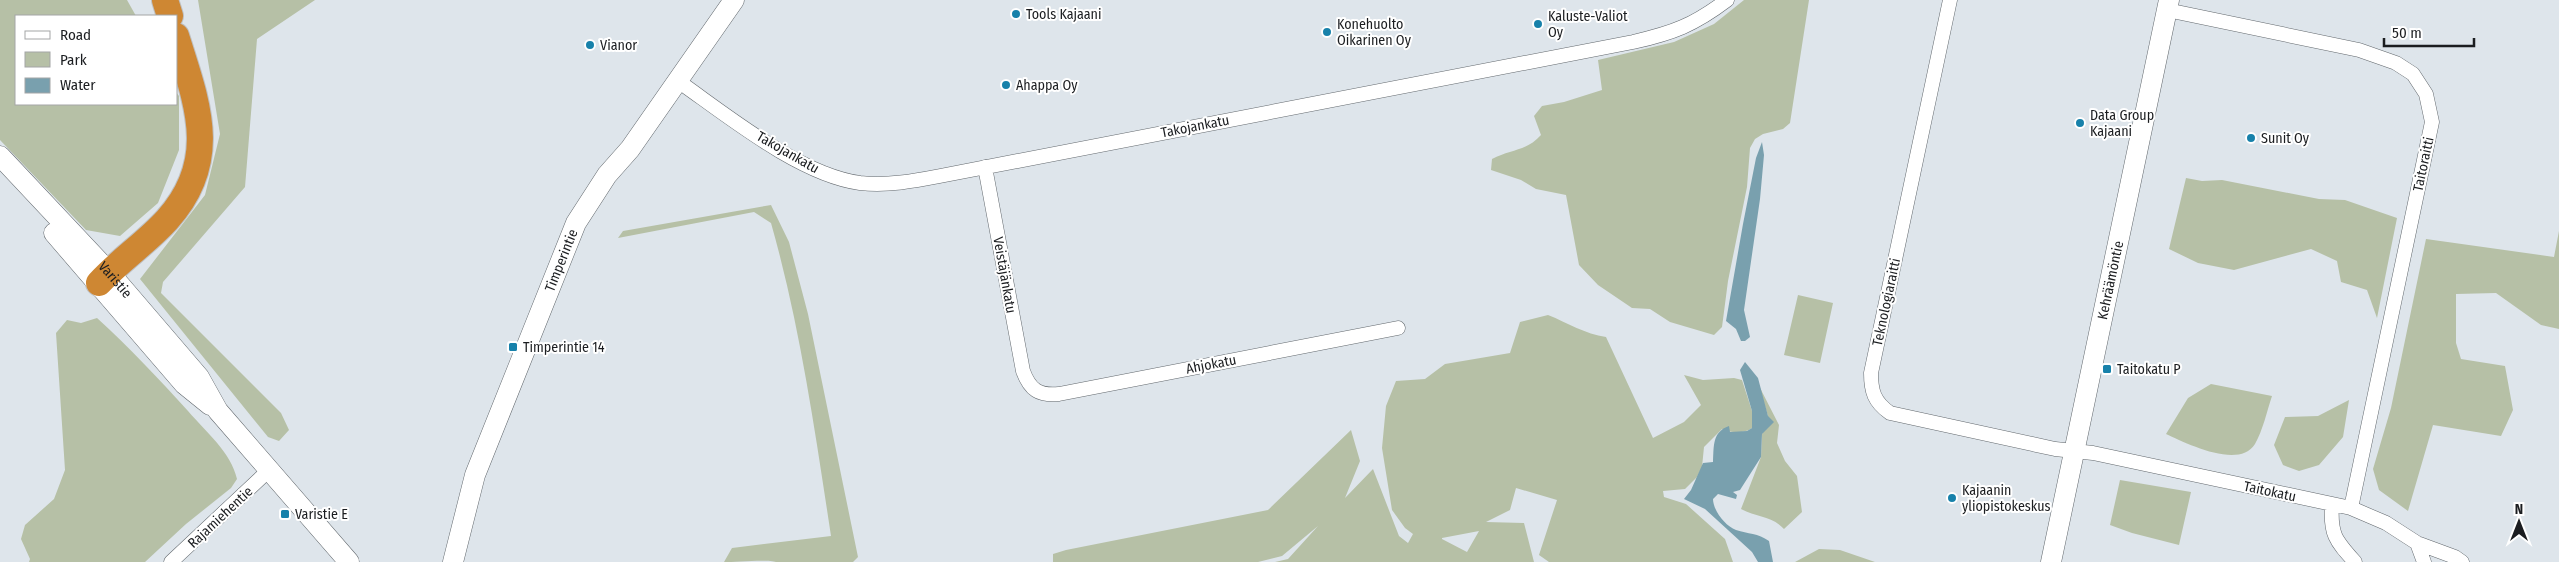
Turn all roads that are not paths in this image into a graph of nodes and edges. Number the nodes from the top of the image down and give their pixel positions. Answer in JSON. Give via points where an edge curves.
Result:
{"nodes":[{"id":1,"x":165,"y":0,"type":"edge"},
{"id":2,"x":734,"y":0,"type":"edge"},
{"id":3,"x":1727,"y":0,"type":"edge"},
{"id":4,"x":1950,"y":0,"type":"edge"},
{"id":5,"x":2168,"y":5,"type":"edge"},
{"id":6,"x":170,"y":15,"type":"edge"},
{"id":7,"x":178,"y":43,"type":"edge"},
{"id":8,"x":678,"y":81,"type":"junction"},
{"id":9,"x":0,"y":156,"type":"edge"},
{"id":10,"x":985,"y":167,"type":"junction"},
{"id":11,"x":0,"y":172,"type":"edge"},
{"id":12,"x":104,"y":277,"type":"junction"},
{"id":13,"x":1398,"y":328,"type":"dead end"},
{"id":14,"x":1027,"y":382,"type":"joint"},
{"id":15,"x":2075,"y":452,"type":"junction"},
{"id":16,"x":268,"y":471,"type":"junction"},
{"id":17,"x":2332,"y":504,"type":"junction"},
{"id":18,"x":2351,"y":508,"type":"junction"},
{"id":19,"x":2417,"y":544,"type":"junction"},
{"id":20,"x":452,"y":559,"type":"edge"},
{"id":21,"x":2458,"y":560,"type":"edge"},
{"id":22,"x":171,"y":562,"type":"edge"},
{"id":23,"x":349,"y":562,"type":"edge"},
{"id":24,"x":2051,"y":562,"type":"edge"},
{"id":25,"x":2355,"y":562,"type":"edge"},
{"id":26,"x":2424,"y":562,"type":"edge"}],
"edges":[{"from":1,"to":6,"type":"highway"},
{"from":2,"to":8,"type":"street","name":"Timperintie"},
{"from":3,"to":10,"type":"street","name":"Takojankatu","via":[[1700,20],[1668,34],[1633,42]]},
{"from":4,"to":15,"type":"street","name":"Teknologiaraitti","via":[[1871,373],[1871,388],[1875,399],[1890,413]]},
{"from":5,"to":15,"type":"street","name":"Kehräämöntie"},
{"from":5,"to":18,"type":"street","name":"Taitoraitti","via":[[2359,50],[2396,62],[2413,74],[2426,94],[2432,122]]},
{"from":7,"to":12,"type":"highway","via":[[200,116],[196,167],[189,188],[167,220]]},
{"from":8,"to":10,"type":"street","name":"Takojankatu","via":[[770,143],[812,168],[837,178],[891,184]]},
{"from":8,"to":20,"type":"street","name":"Timperintie","via":[[630,149],[607,175],[576,223],[475,475]]},
{"from":9,"to":12,"type":"street","name":"Varistie"},
{"from":10,"to":14,"type":"street","name":"Veistäjänkatu"},
{"from":11,"to":12,"type":"street","name":"Varistie"},
{"from":12,"to":16,"type":"street","name":"Varistie","via":[[117,308],[184,384],[218,411]]},
{"from":13,"to":14,"type":"street","name":"Ahjokatu","via":[[1059,394],[1041,394]]},
{"from":15,"to":17,"type":"street","name":"Taitokatu","via":[[2093,453]]},
{"from":15,"to":24,"type":"street","name":"Kehräämöntie"},
{"from":16,"to":22,"type":"street","name":"Rajamiehentie"},
{"from":16,"to":23,"type":"street","name":"Varistie"},
{"from":17,"to":18,"type":"street","name":"Taitokatu"},
{"from":17,"to":25,"type":"street","via":[[2331,526],[2336,540]]},
{"from":18,"to":19,"type":"street","name":"Taitokatu","via":[[2386,523]]},
{"from":19,"to":21,"type":"street","name":"Taitokatu"},
{"from":19,"to":26,"type":"street"}]}
